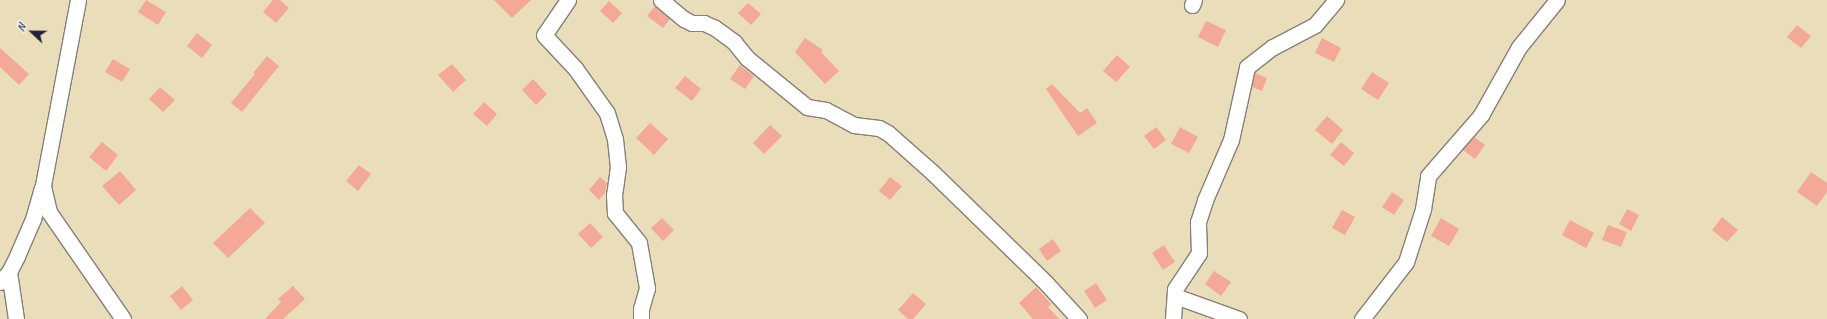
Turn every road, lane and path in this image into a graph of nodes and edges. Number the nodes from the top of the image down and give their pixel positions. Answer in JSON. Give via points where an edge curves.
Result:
{"nodes":[{"id":1,"x":78,"y":0,"type":"edge"},
{"id":2,"x":568,"y":0,"type":"edge"},
{"id":3,"x":661,"y":0,"type":"edge"},
{"id":4,"x":1336,"y":0,"type":"edge"},
{"id":5,"x":1557,"y":0,"type":"edge"},
{"id":6,"x":43,"y":186,"type":"junction"},
{"id":7,"x":4,"y":277,"type":"edge"},
{"id":8,"x":1175,"y":296,"type":"junction"},
{"id":9,"x":16,"y":319,"type":"edge"},
{"id":10,"x":123,"y":319,"type":"edge"},
{"id":11,"x":641,"y":319,"type":"edge"},
{"id":12,"x":1079,"y":319,"type":"edge"},
{"id":13,"x":1174,"y":319,"type":"edge"},
{"id":14,"x":1239,"y":319,"type":"edge"},
{"id":15,"x":1362,"y":319,"type":"edge"}],
"edges":[{"from":1,"to":6,"type":"street"},
{"from":2,"to":11,"type":"street","via":[[544,35],[575,68],[607,112],[615,138],[618,167],[614,195],[615,213],[639,243],[647,288]]},
{"from":3,"to":12,"type":"street","via":[[684,19],[715,28],[807,107],[826,110],[854,125],[879,128],[888,133],[932,172],[1046,283]]},
{"from":4,"to":8,"type":"street","via":[[1315,25],[1273,47],[1247,67],[1231,140],[1198,222],[1199,253],[1175,289]]},
{"from":5,"to":15,"type":"street","via":[[1520,47],[1481,115],[1428,176],[1423,209],[1406,262]]},
{"from":6,"to":7,"type":"street","via":[[33,219]]},
{"from":6,"to":10,"type":"street","via":[[50,212]]},
{"from":7,"to":9,"type":"street"},
{"from":8,"to":13,"type":"street"},
{"from":8,"to":14,"type":"street"}]}
